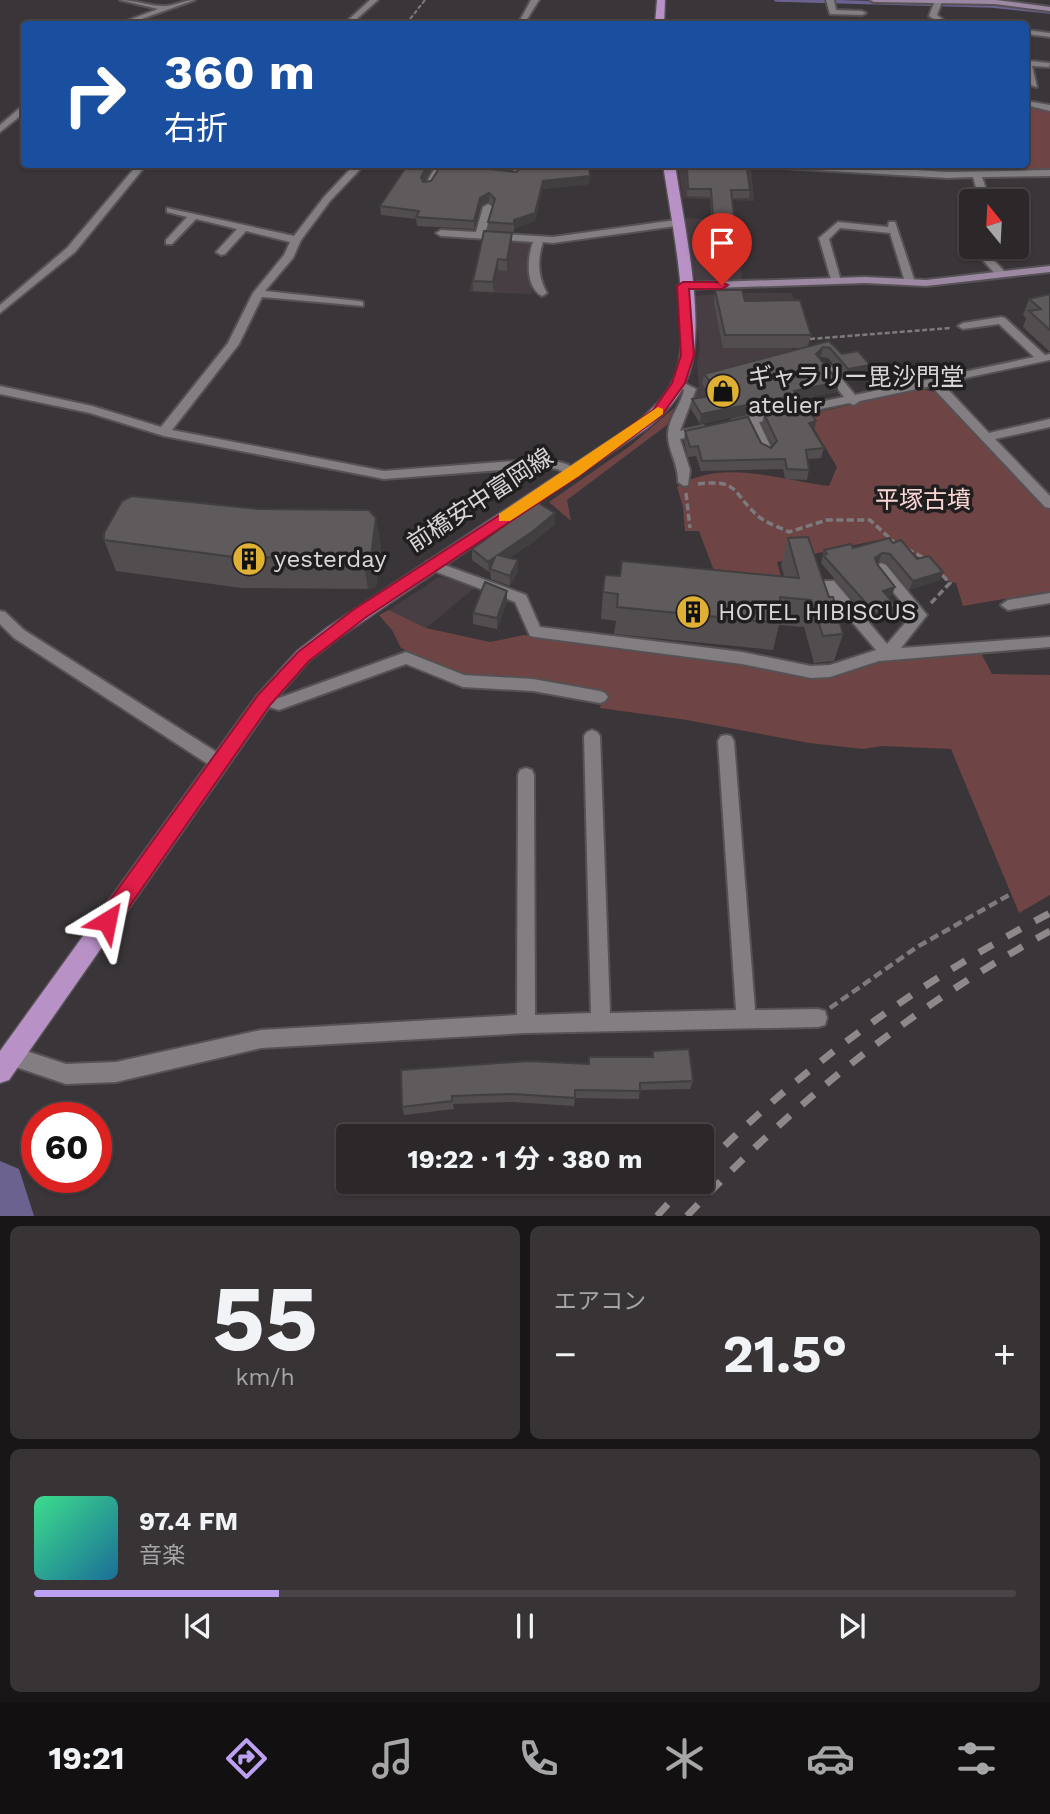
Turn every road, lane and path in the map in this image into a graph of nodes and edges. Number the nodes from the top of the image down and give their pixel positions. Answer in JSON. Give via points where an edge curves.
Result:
{"nodes":[{"id":1,"x":124,"y":0,"type":"edge"},
{"id":2,"x":191,"y":0,"type":"edge"},
{"id":3,"x":374,"y":0,"type":"edge"},
{"id":4,"x":425,"y":0,"type":"edge"},
{"id":5,"x":535,"y":0,"type":"edge"},
{"id":6,"x":661,"y":0,"type":"edge"},
{"id":7,"x":831,"y":0,"type":"edge"},
{"id":8,"x":874,"y":0,"type":"edge"},
{"id":9,"x":995,"y":1,"type":"edge"},
{"id":10,"x":938,"y":2,"type":"junction"},
{"id":11,"x":166,"y":8,"type":"junction"},
{"id":12,"x":1050,"y":9,"type":"edge"},
{"id":13,"x":862,"y":13,"type":"dead end"},
{"id":14,"x":129,"y":21,"type":"edge"},
{"id":15,"x":350,"y":21,"type":"edge"},
{"id":16,"x":408,"y":21,"type":"edge"},
{"id":17,"x":523,"y":21,"type":"edge"},
{"id":18,"x":660,"y":21,"type":"edge"},
{"id":19,"x":941,"y":21,"type":"edge"},
{"id":20,"x":1029,"y":32,"type":"edge"},
{"id":21,"x":1050,"y":35,"type":"edge"},
{"id":22,"x":1029,"y":62,"type":"edge"},
{"id":23,"x":1049,"y":65,"type":"edge"},
{"id":24,"x":1029,"y":104,"type":"edge"},
{"id":25,"x":1050,"y":108,"type":"edge"},
{"id":26,"x":21,"y":111,"type":"edge"},
{"id":27,"x":5,"y":122,"type":"edge"},
{"id":28,"x":0,"y":129,"type":"edge"},
{"id":29,"x":140,"y":168,"type":"edge"},
{"id":30,"x":357,"y":168,"type":"edge"},
{"id":31,"x":440,"y":168,"type":"edge"},
{"id":32,"x":517,"y":168,"type":"edge"},
{"id":33,"x":669,"y":168,"type":"edge"},
{"id":34,"x":798,"y":168,"type":"edge"},
{"id":35,"x":1050,"y":173,"type":"edge"},
{"id":36,"x":976,"y":174,"type":"junction"},
{"id":37,"x":1039,"y":174,"type":"junction"},
{"id":38,"x":515,"y":176,"type":"edge"},
{"id":39,"x":1050,"y":185,"type":"edge"},
{"id":40,"x":428,"y":187,"type":"edge"},
{"id":41,"x":981,"y":189,"type":"edge"},
{"id":42,"x":488,"y":207,"type":"dead end"},
{"id":43,"x":170,"y":210,"type":"dead end"},
{"id":44,"x":193,"y":216,"type":"junction"},
{"id":45,"x":676,"y":223,"type":"junction"},
{"id":46,"x":242,"y":229,"type":"junction"},
{"id":47,"x":442,"y":233,"type":"dead end"},
{"id":48,"x":481,"y":235,"type":"junction"},
{"id":49,"x":538,"y":239,"type":"junction"},
{"id":50,"x":296,"y":240,"type":"junction"},
{"id":51,"x":169,"y":242,"type":"dead end"},
{"id":52,"x":221,"y":252,"type":"dead end"},
{"id":53,"x":987,"y":259,"type":"edge"},
{"id":54,"x":1050,"y":269,"type":"edge"},
{"id":55,"x":1001,"y":275,"type":"junction"},
{"id":56,"x":836,"y":281,"type":"junction"},
{"id":57,"x":910,"y":282,"type":"junction"},
{"id":58,"x":683,"y":286,"type":"junction"},
{"id":59,"x":542,"y":292,"type":"dead end"},
{"id":60,"x":258,"y":293,"type":"junction"},
{"id":61,"x":359,"y":304,"type":"dead end"},
{"id":62,"x":0,"y":310,"type":"edge"},
{"id":63,"x":964,"y":326,"type":"joint"},
{"id":64,"x":810,"y":339,"type":"edge"},
{"id":65,"x":1046,"y":358,"type":"edge"},
{"id":66,"x":822,"y":362,"type":"edge"},
{"id":67,"x":678,"y":383,"type":"junction"},
{"id":68,"x":935,"y":383,"type":"junction"},
{"id":69,"x":0,"y":390,"type":"edge"},
{"id":70,"x":854,"y":401,"type":"junction"},
{"id":71,"x":752,"y":421,"type":"junction"},
{"id":72,"x":1050,"y":423,"type":"edge"},
{"id":73,"x":726,"y":426,"type":"edge"},
{"id":74,"x":713,"y":428,"type":"edge"},
{"id":75,"x":163,"y":432,"type":"junction"},
{"id":76,"x":674,"y":436,"type":"junction"},
{"id":77,"x":989,"y":437,"type":"junction"},
{"id":78,"x":767,"y":452,"type":"edge"},
{"id":79,"x":574,"y":473,"type":"junction"},
{"id":80,"x":684,"y":482,"type":"junction"},
{"id":81,"x":1048,"y":499,"type":"edge"},
{"id":82,"x":690,"y":528,"type":"dead end"},
{"id":83,"x":929,"y":563,"type":"edge"},
{"id":84,"x":431,"y":565,"type":"junction"},
{"id":85,"x":881,"y":568,"type":"edge"},
{"id":86,"x":939,"y":572,"type":"edge"},
{"id":87,"x":829,"y":585,"type":"dead end"},
{"id":88,"x":1050,"y":597,"type":"edge"},
{"id":89,"x":1008,"y":605,"type":"dead end"},
{"id":90,"x":920,"y":615,"type":"junction"},
{"id":91,"x":0,"y":617,"type":"edge"},
{"id":92,"x":1050,"y":642,"type":"edge"},
{"id":93,"x":887,"y":654,"type":"junction"},
{"id":94,"x":600,"y":697,"type":"dead end"},
{"id":95,"x":264,"y":700,"type":"junction"},
{"id":96,"x":592,"y":736,"type":"dead end"},
{"id":97,"x":726,"y":741,"type":"dead end"},
{"id":98,"x":220,"y":763,"type":"junction"},
{"id":99,"x":526,"y":775,"type":"dead end"},
{"id":100,"x":1010,"y":895,"type":"dead end"},
{"id":101,"x":746,"y":1017,"type":"junction"},
{"id":102,"x":818,"y":1018,"type":"joint"},
{"id":103,"x":601,"y":1022,"type":"junction"},
{"id":104,"x":526,"y":1024,"type":"junction"},
{"id":105,"x":5,"y":1063,"type":"edge"}],
"edges":[{"from":1,"to":11,"type":"street"},
{"from":2,"to":11,"type":"street"},
{"from":3,"to":15,"type":"street"},
{"from":4,"to":16,"type":"path"},
{"from":5,"to":17,"type":"street"},
{"from":6,"to":18,"type":"main road"},
{"from":7,"to":13,"type":"street","via":[[833,12]]},
{"from":8,"to":10,"type":"street"},
{"from":9,"to":10,"type":"street"},
{"from":9,"to":12,"type":"street"},
{"from":10,"to":19,"type":"street","via":[[933,16]]},
{"from":11,"to":14,"type":"street"},
{"from":20,"to":21,"type":"street"},
{"from":22,"to":23,"type":"street"},
{"from":24,"to":25,"type":"street"},
{"from":26,"to":27,"type":"street"},
{"from":27,"to":28,"type":"street"},
{"from":29,"to":62,"type":"street","via":[[71,250]]},
{"from":30,"to":50,"type":"street"},
{"from":31,"to":40,"type":"lane"},
{"from":32,"to":38,"type":"lane"},
{"from":33,"to":45,"type":"main road","name":"前橋安中富岡線"},
{"from":34,"to":36,"type":"street"},
{"from":35,"to":37,"type":"street"},
{"from":36,"to":37,"type":"street"},
{"from":36,"to":41,"type":"street"},
{"from":37,"to":39,"type":"street"},
{"from":42,"to":48,"type":"street"},
{"from":43,"to":44,"type":"street"},
{"from":44,"to":46,"type":"street"},
{"from":44,"to":51,"type":"street"},
{"from":45,"to":49,"type":"street"},
{"from":45,"to":58,"type":"main road","name":"前橋安中富岡線"},
{"from":46,"to":50,"type":"street"},
{"from":46,"to":52,"type":"street"},
{"from":47,"to":48,"type":"street"},
{"from":48,"to":49,"type":"street"},
{"from":49,"to":59,"type":"street","via":[[536,283]]},
{"from":50,"to":60,"type":"street","via":[[289,257]]},
{"from":53,"to":55,"type":"street"},
{"from":54,"to":55,"type":"street"},
{"from":55,"to":57,"type":"street"},
{"from":56,"to":57,"type":"street"},
{"from":56,"to":57,"type":"street","via":[[824,238],[838,225],[893,227]]},
{"from":56,"to":58,"type":"street"},
{"from":58,"to":67,"type":"main road","name":"前橋安中富岡線","via":[[688,355]]},
{"from":60,"to":61,"type":"street"},
{"from":60,"to":75,"type":"street","via":[[233,344]]},
{"from":63,"to":64,"type":"path"},
{"from":63,"to":65,"type":"street","via":[[1001,320]]},
{"from":65,"to":68,"type":"street"},
{"from":66,"to":70,"type":"street"},
{"from":67,"to":76,"type":"street","via":[[690,389],[676,418]]},
{"from":67,"to":79,"type":"main road","name":"前橋安中富岡線","via":[[657,412]]},
{"from":68,"to":70,"type":"street"},
{"from":68,"to":77,"type":"street"},
{"from":69,"to":75,"type":"street","via":[[92,410]]},
{"from":70,"to":71,"type":"street"},
{"from":71,"to":73,"type":"street"},
{"from":71,"to":78,"type":"street"},
{"from":72,"to":77,"type":"street"},
{"from":74,"to":76,"type":"street"},
{"from":75,"to":79,"type":"street","via":[[384,475],[541,463],[560,465]]},
{"from":76,"to":80,"type":"street","via":[[686,471]]},
{"from":77,"to":81,"type":"street"},
{"from":79,"to":84,"type":"main road","name":"前橋安中富岡線"},
{"from":80,"to":82,"type":"path"},
{"from":80,"to":83,"type":"path","via":[[724,482],[760,518],[789,532],[827,520],[870,520],[892,541]]},
{"from":84,"to":93,"type":"street","via":[[521,599],[535,632],[742,658],[811,672]]},
{"from":84,"to":95,"type":"main road","name":"前橋安中富岡線","via":[[303,656]]},
{"from":85,"to":90,"type":"street"},
{"from":86,"to":90,"type":"path","via":[[950,583]]},
{"from":87,"to":93,"type":"street"},
{"from":88,"to":89,"type":"street"},
{"from":90,"to":93,"type":"street"},
{"from":91,"to":98,"type":"street","via":[[19,634]]},
{"from":92,"to":93,"type":"street"},
{"from":94,"to":95,"type":"street","via":[[533,685],[463,681],[406,658],[279,704]]},
{"from":95,"to":98,"type":"main road","name":"前橋安中富岡線"},
{"from":96,"to":103,"type":"street"},
{"from":97,"to":101,"type":"street"},
{"from":98,"to":105,"type":"main road","name":"前橋安中富岡線"},
{"from":99,"to":104,"type":"street"},
{"from":100,"to":102,"type":"path","via":[[880,968]]},
{"from":101,"to":102,"type":"street"},
{"from":101,"to":103,"type":"street"},
{"from":103,"to":104,"type":"street"},
{"from":104,"to":105,"type":"street","via":[[261,1039],[116,1072],[66,1074]]}]}
